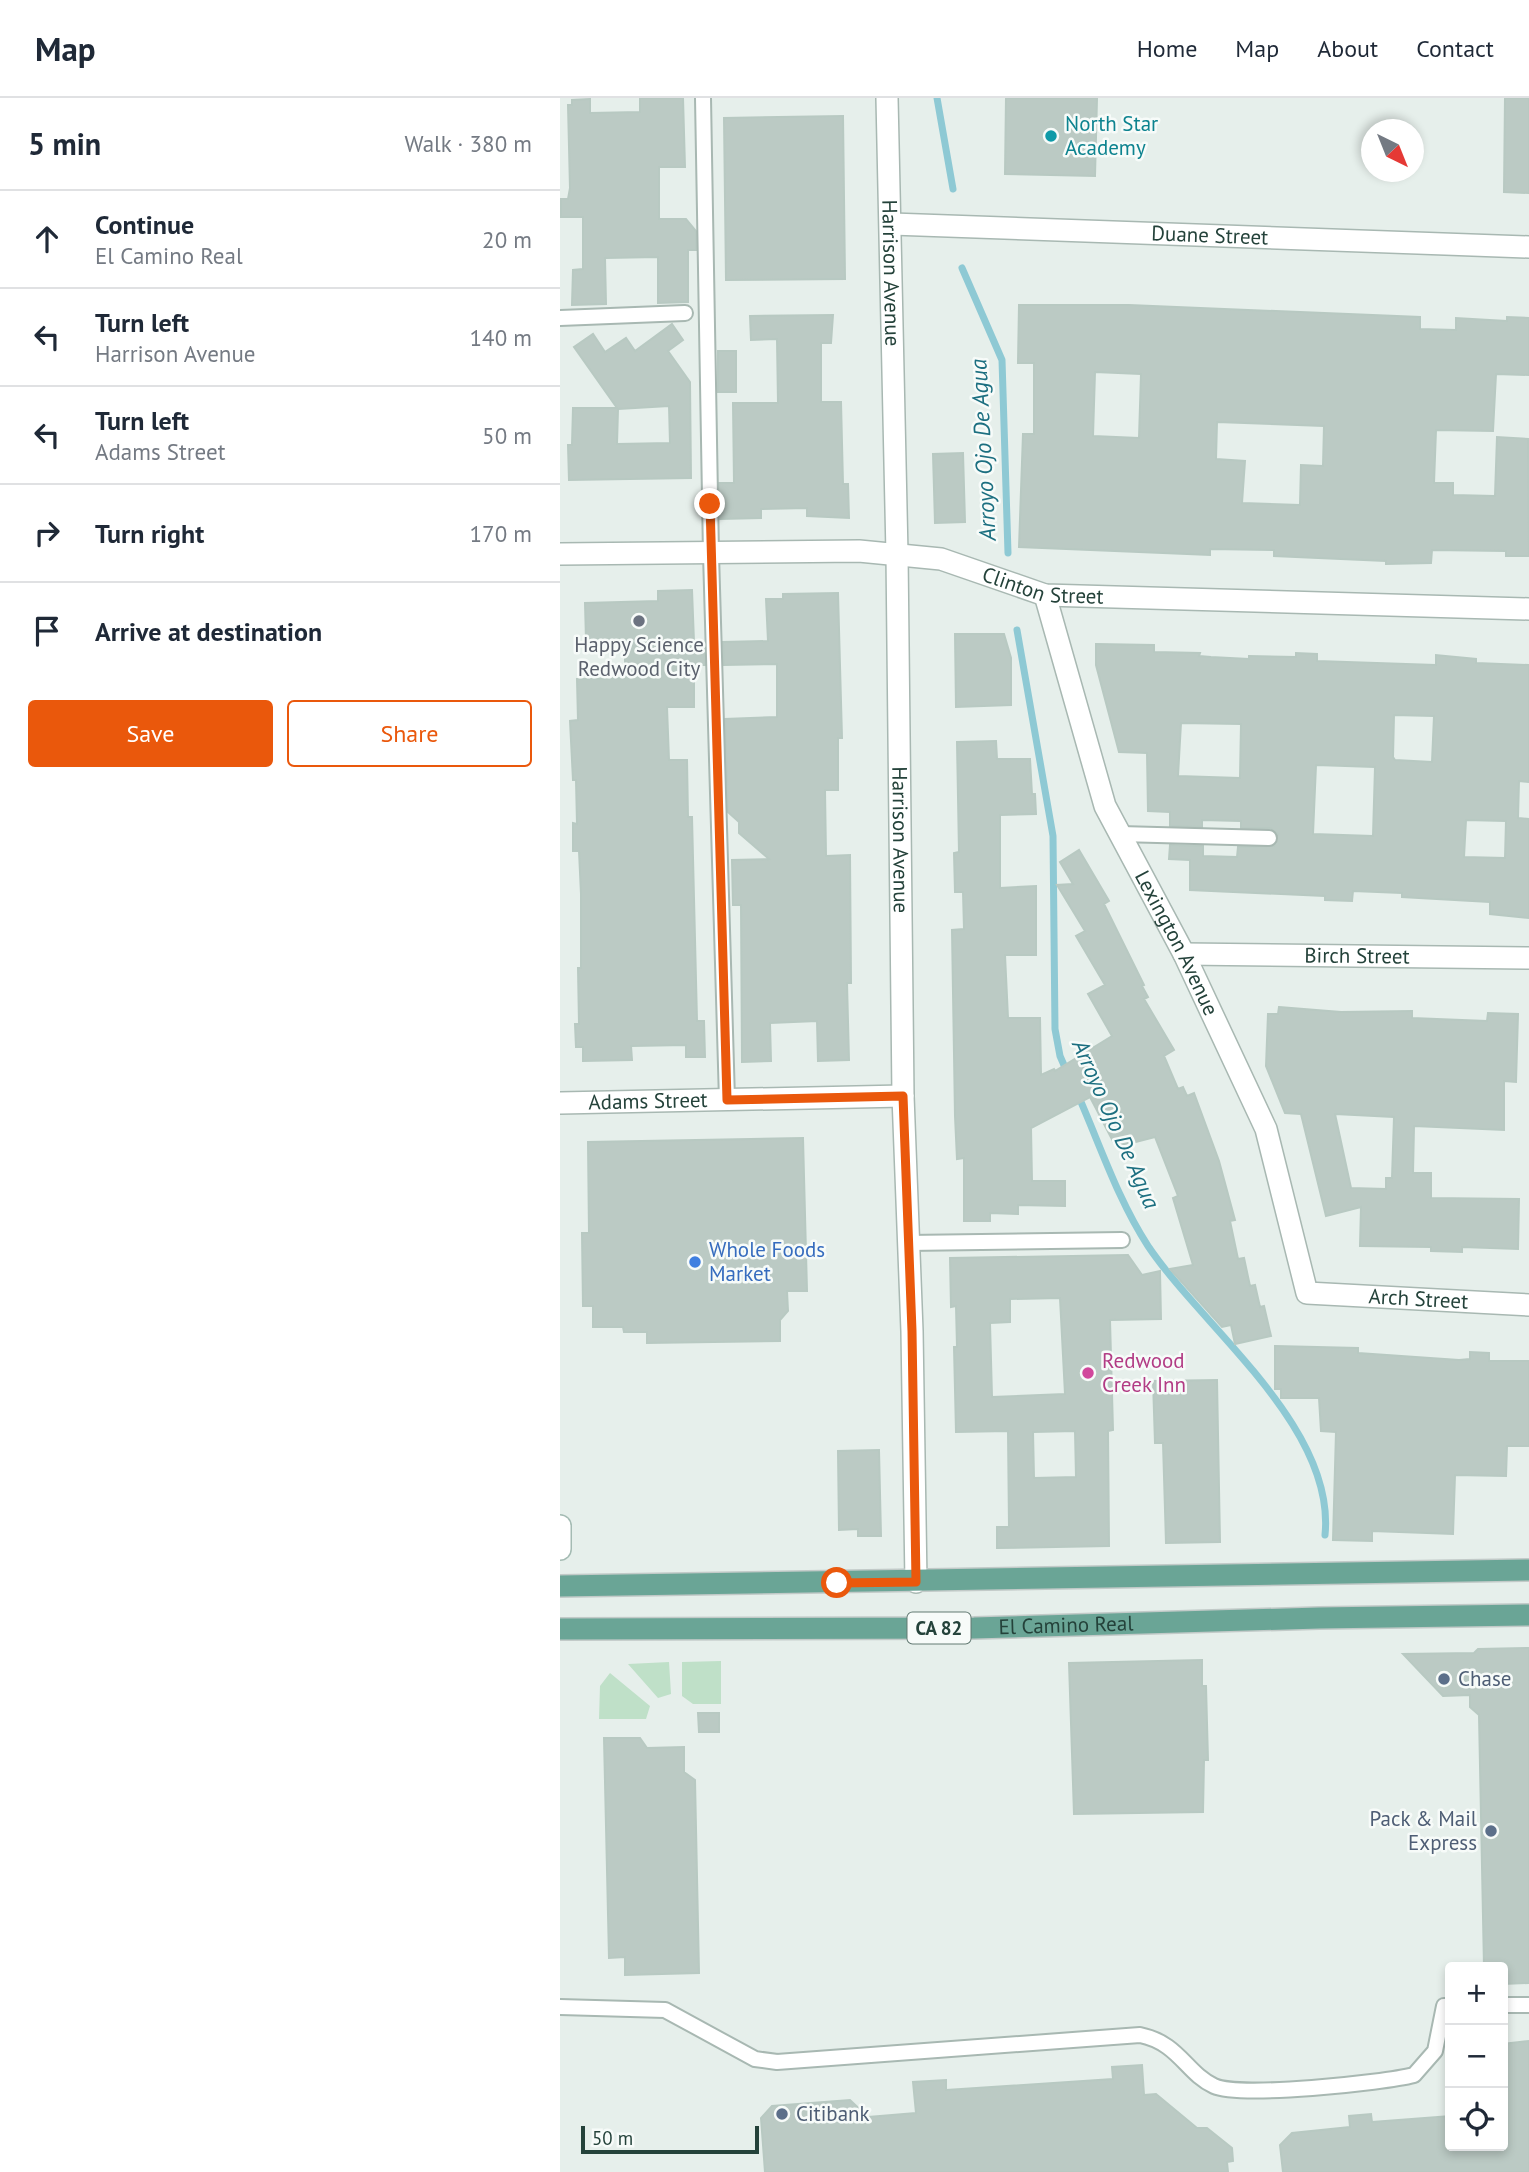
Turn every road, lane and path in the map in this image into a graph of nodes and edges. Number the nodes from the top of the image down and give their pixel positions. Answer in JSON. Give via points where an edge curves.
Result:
{"nodes":[{"id":1,"x":703,"y":98,"type":"edge"},
{"id":2,"x":887,"y":98,"type":"edge"},
{"id":3,"x":892,"y":224,"type":"junction"},
{"id":4,"x":1529,"y":247,"type":"edge"},
{"id":5,"x":685,"y":313,"type":"dead end"},
{"id":6,"x":560,"y":318,"type":"edge"},
{"id":7,"x":560,"y":554,"type":"edge"},
{"id":8,"x":711,"y":554,"type":"junction"},
{"id":9,"x":897,"y":554,"type":"junction"},
{"id":10,"x":1045,"y":595,"type":"junction"},
{"id":11,"x":1529,"y":609,"type":"edge"},
{"id":12,"x":1120,"y":834,"type":"junction"},
{"id":13,"x":1269,"y":838,"type":"dead end"},
{"id":14,"x":1184,"y":954,"type":"junction"},
{"id":15,"x":1529,"y":958,"type":"edge"},
{"id":16,"x":903,"y":1096,"type":"junction"},
{"id":17,"x":727,"y":1100,"type":"junction"},
{"id":18,"x":560,"y":1103,"type":"edge"},
{"id":19,"x":1122,"y":1240,"type":"dead end"},
{"id":20,"x":908,"y":1243,"type":"junction"},
{"id":21,"x":1307,"y":1293,"type":"joint"},
{"id":22,"x":1529,"y":1305,"type":"edge"},
{"id":23,"x":560,"y":1526,"type":"edge"},
{"id":24,"x":560,"y":1549,"type":"edge"},
{"id":25,"x":1529,"y":1570,"type":"edge"},
{"id":26,"x":916,"y":1582,"type":"junction"},
{"id":27,"x":560,"y":1586,"type":"edge"},
{"id":28,"x":1529,"y":1615,"type":"edge"},
{"id":29,"x":560,"y":1629,"type":"edge"},
{"id":30,"x":1508,"y":2005,"type":"edge"},
{"id":31,"x":1529,"y":2005,"type":"edge"},
{"id":32,"x":1445,"y":2006,"type":"edge"},
{"id":33,"x":560,"y":2007,"type":"edge"}],
"edges":[{"from":1,"to":8,"type":"lane"},
{"from":2,"to":3,"type":"street","name":"Harrison Avenue"},
{"from":3,"to":4,"type":"street","name":"Duane Street"},
{"from":3,"to":9,"type":"street","name":"Harrison Avenue"},
{"from":5,"to":6,"type":"lane"},
{"from":7,"to":8,"type":"street","name":"Clinton Street"},
{"from":8,"to":9,"type":"street","name":"Clinton Street"},
{"from":8,"to":17,"type":"lane"},
{"from":9,"to":10,"type":"street","name":"Clinton Street","via":[[941,559]]},
{"from":9,"to":16,"type":"street","name":"Harrison Avenue"},
{"from":10,"to":11,"type":"street","name":"Clinton Street"},
{"from":10,"to":12,"type":"street","name":"Lexington Avenue","via":[[1105,806]]},
{"from":12,"to":13,"type":"lane"},
{"from":12,"to":14,"type":"street","name":"Lexington Avenue"},
{"from":14,"to":15,"type":"street","name":"Birch Street"},
{"from":14,"to":21,"type":"street","name":"Lexington Avenue","via":[[1265,1129]]},
{"from":16,"to":17,"type":"street","name":"Adams Street"},
{"from":16,"to":20,"type":"street","name":"Harrison Avenue"},
{"from":17,"to":18,"type":"street","name":"Adams Street"},
{"from":19,"to":20,"type":"lane"},
{"from":20,"to":26,"type":"street","name":"Harrison Avenue"},
{"from":21,"to":22,"type":"street","name":"Arch Street"},
{"from":23,"to":24,"type":"street"},
{"from":25,"to":26,"type":"main road","number":"CA 82"},
{"from":26,"to":27,"type":"main road","number":"CA 82"},
{"from":28,"to":29,"type":"main road","name":"El Camino Real","number":"CA 82","via":[[974,1628]]},
{"from":30,"to":31,"type":"lane"},
{"from":32,"to":33,"type":"lane","via":[[1434,2051],[1414,2075],[1247,2090],[1216,2087],[1178,2053],[1140,2035],[777,2062],[755,2059],[665,2010]]}]}
